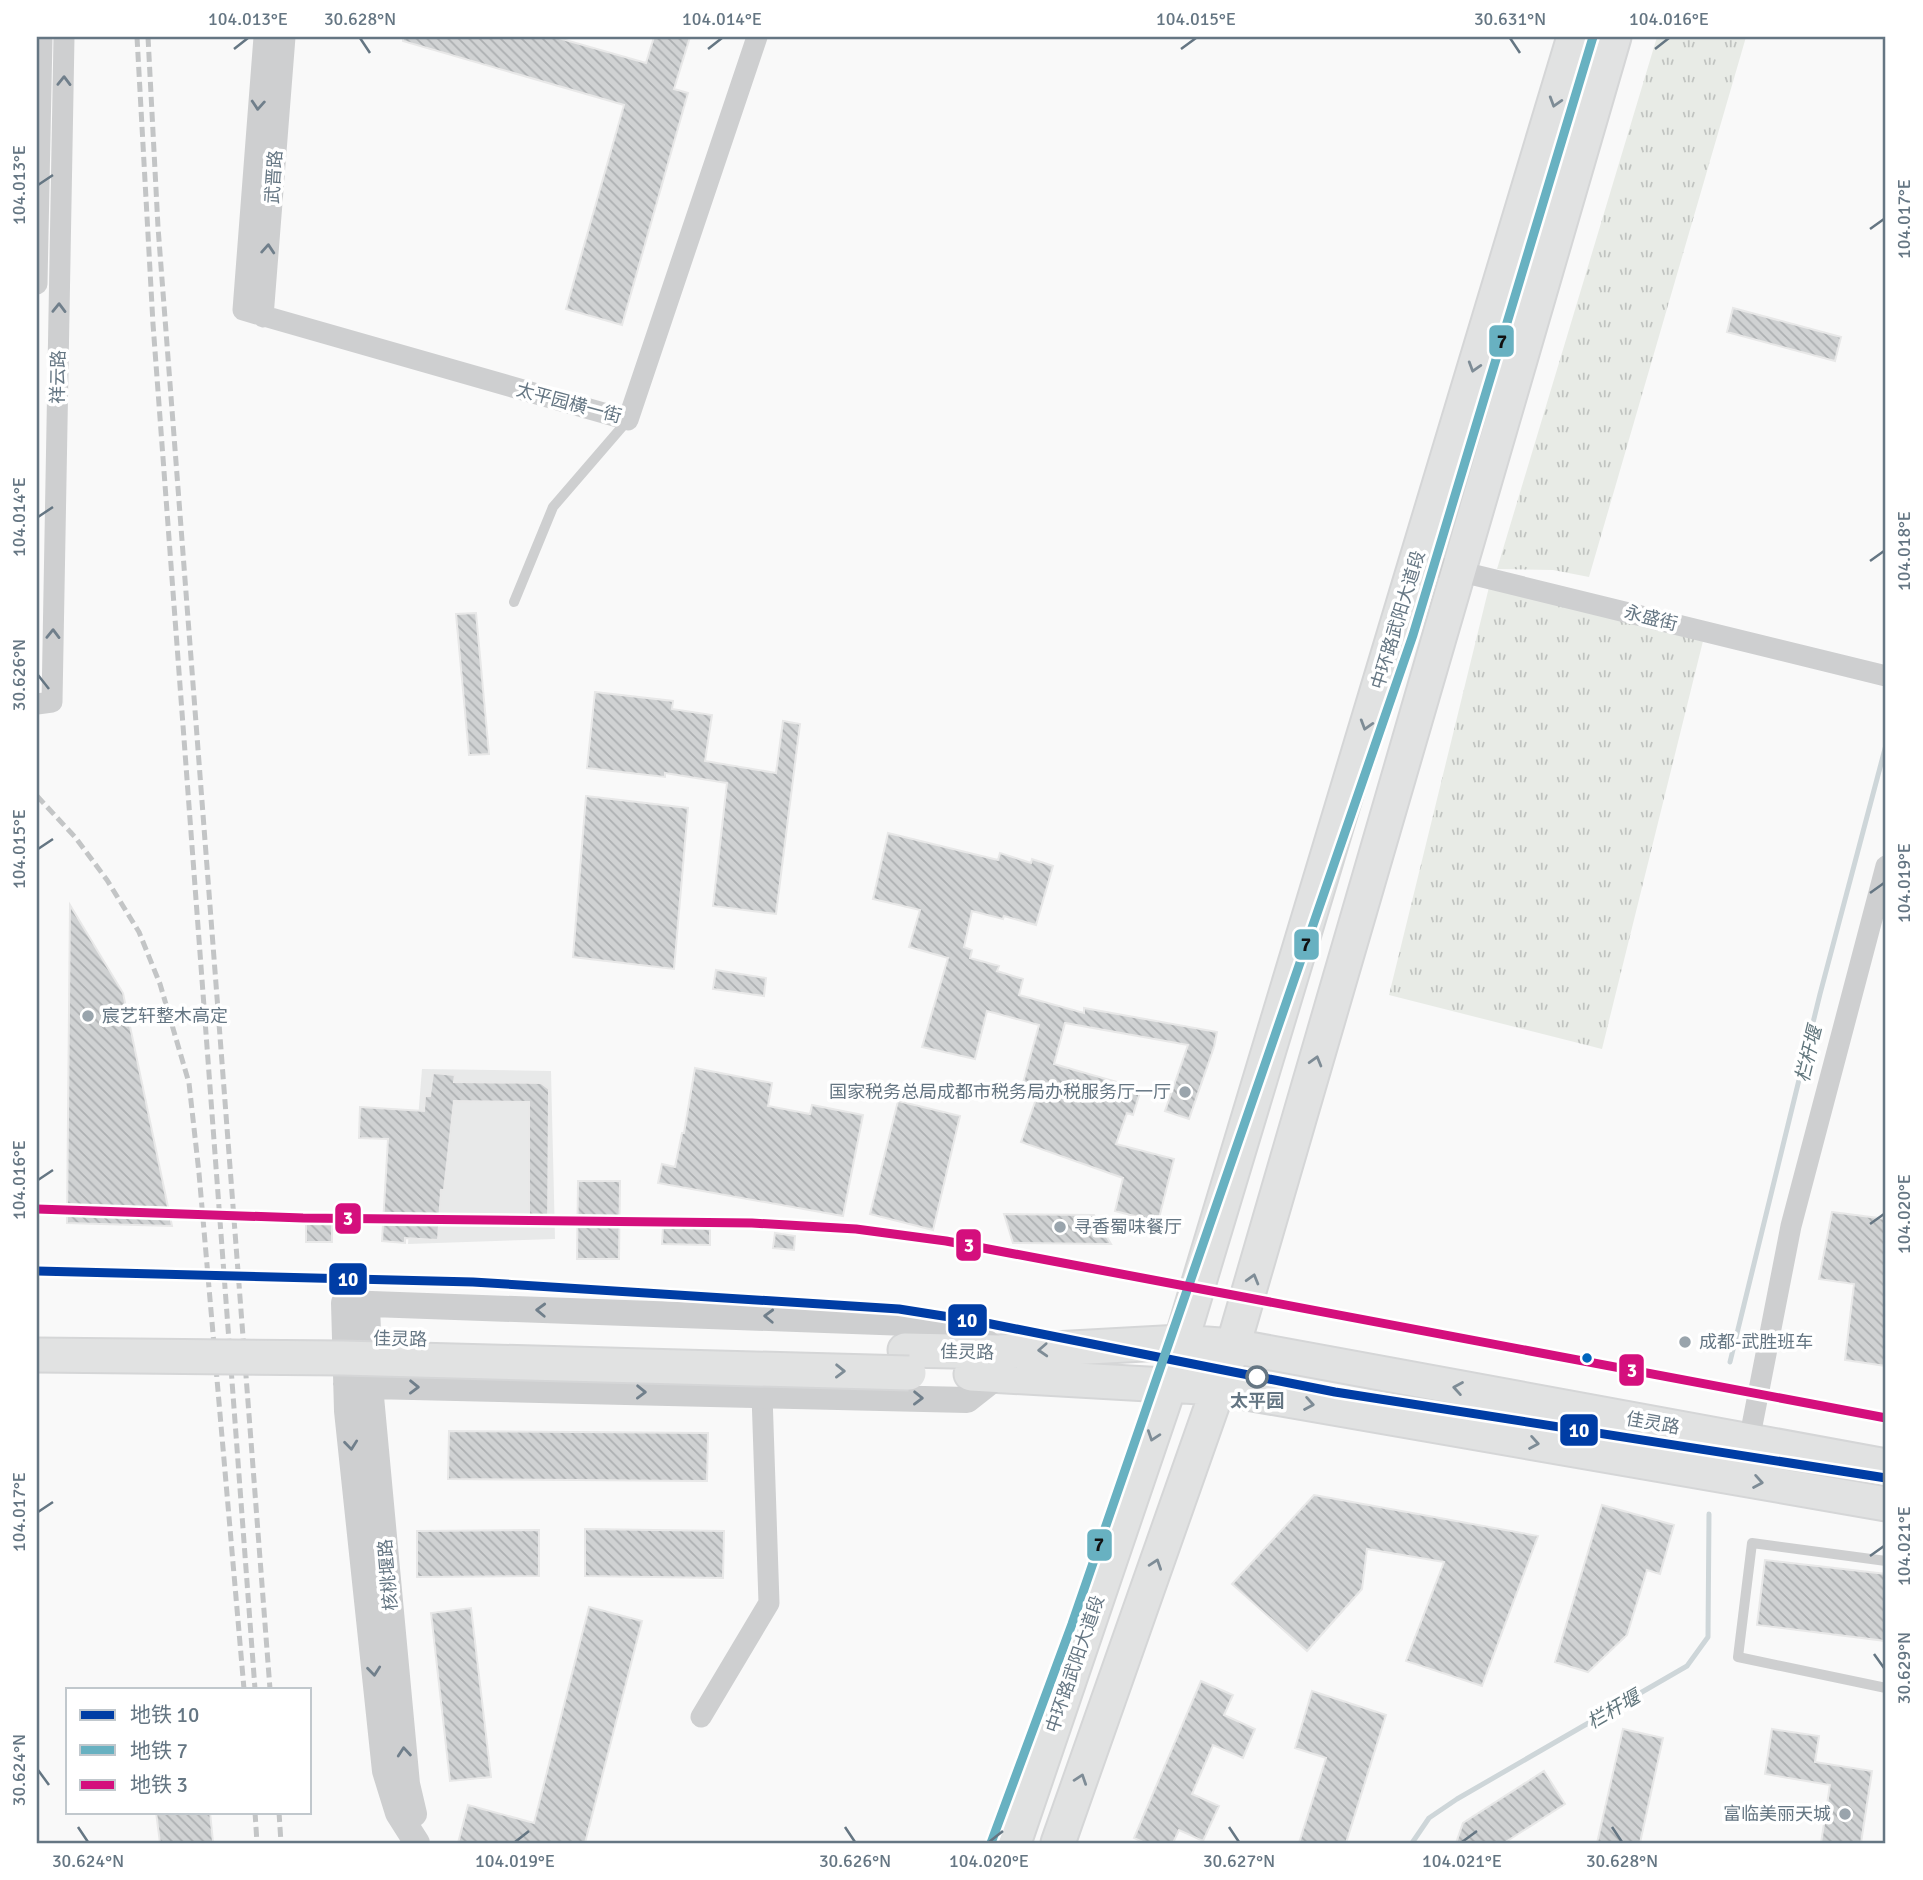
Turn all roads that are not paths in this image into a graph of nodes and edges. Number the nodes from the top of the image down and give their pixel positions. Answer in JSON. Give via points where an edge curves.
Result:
{"nodes":[{"id":1,"x":42,"y":37,"type":"edge"},
{"id":2,"x":64,"y":37,"type":"edge"},
{"id":3,"x":264,"y":37,"type":"edge"},
{"id":4,"x":285,"y":37,"type":"edge"},
{"id":5,"x":757,"y":37,"type":"edge"},
{"id":6,"x":1574,"y":37,"type":"edge"},
{"id":7,"x":1614,"y":37,"type":"edge"},
{"id":8,"x":37,"y":284,"type":"edge"},
{"id":9,"x":243,"y":310,"type":"joint"},
{"id":10,"x":263,"y":317,"type":"junction"},
{"id":11,"x":628,"y":420,"type":"junction"},
{"id":12,"x":1415,"y":564,"type":"junction"},
{"id":13,"x":1458,"y":571,"type":"junction"},
{"id":14,"x":514,"y":602,"type":"dead end"},
{"id":15,"x":1886,"y":676,"type":"edge"},
{"id":16,"x":37,"y":704,"type":"edge"},
{"id":17,"x":1886,"y":866,"type":"edge"},
{"id":18,"x":37,"y":1333,"type":"edge"},
{"id":19,"x":1181,"y":1342,"type":"junction"},
{"id":20,"x":1233,"y":1346,"type":"junction"},
{"id":21,"x":37,"y":1354,"type":"edge"},
{"id":22,"x":907,"y":1362,"type":"junction"},
{"id":23,"x":999,"y":1363,"type":"junction"},
{"id":24,"x":1170,"y":1384,"type":"junction"},
{"id":25,"x":358,"y":1385,"type":"junction"},
{"id":26,"x":1218,"y":1388,"type":"junction"},
{"id":27,"x":762,"y":1395,"type":"junction"},
{"id":28,"x":1749,"y":1441,"type":"junction"},
{"id":29,"x":1886,"y":1466,"type":"edge"},
{"id":30,"x":1886,"y":1504,"type":"edge"},
{"id":31,"x":1886,"y":1561,"type":"edge"},
{"id":32,"x":1886,"y":1688,"type":"edge"},
{"id":33,"x":701,"y":1717,"type":"dead end"},
{"id":34,"x":419,"y":1843,"type":"edge"},
{"id":35,"x":1014,"y":1843,"type":"edge"},
{"id":36,"x":1058,"y":1843,"type":"edge"}],
"edges":[{"from":1,"to":8,"type":"street"},
{"from":16,"to":2,"type":"street","name":"祥云路","one_way":true,"via":[[52,702]]},
{"from":3,"to":9,"type":"street","name":"武晋路","one_way":true},
{"from":10,"to":4,"type":"street","name":"武晋路","one_way":true},
{"from":5,"to":11,"type":"street","name":"太平园横一街"},
{"from":6,"to":12,"type":"main road","name":"中环路武阳大道段","one_way":true},
{"from":7,"to":13,"type":"main road"},
{"from":9,"to":10,"type":"street","name":"太平园横一街"},
{"from":10,"to":11,"type":"street","name":"太平园横一街"},
{"from":11,"to":14,"type":"lane","via":[[553,507]]},
{"from":12,"to":13,"type":"street","name":"永盛街"},
{"from":12,"to":19,"type":"main road","name":"中环路武阳大道段","one_way":true},
{"from":13,"to":15,"type":"street","name":"永盛街"},
{"from":20,"to":13,"type":"main road","one_way":true},
{"from":17,"to":28,"type":"street","via":[[1791,1226]]},
{"from":18,"to":22,"type":"main road","name":"佳灵路","via":[[342,1337]]},
{"from":19,"to":20,"type":"main road","name":"佳灵路"},
{"from":19,"to":23,"type":"main road","name":"佳灵路","one_way":true},
{"from":19,"to":24,"type":"main road","name":"中环路武阳大道段"},
{"from":20,"to":26,"type":"main road"},
{"from":28,"to":20,"type":"main road","name":"佳灵路","one_way":true},
{"from":21,"to":22,"type":"main road","name":"佳灵路","one_way":true,"bridge":true},
{"from":22,"to":23,"type":"main road","name":"佳灵路"},
{"from":23,"to":24,"type":"main road","name":"佳灵路"},
{"from":23,"to":25,"type":"street","name":"核桃堰路","one_way":true,"via":[[962,1325],[344,1303]]},
{"from":27,"to":23,"type":"street","one_way":true,"via":[[967,1399]]},
{"from":24,"to":26,"type":"main road","name":"佳灵路"},
{"from":24,"to":35,"type":"main road","name":"中环路武阳大道段","one_way":true},
{"from":25,"to":27,"type":"street","one_way":true},
{"from":25,"to":34,"type":"street","name":"核桃堰路","via":[[407,1784]]},
{"from":26,"to":30,"type":"main road","name":"佳灵路","one_way":true},
{"from":36,"to":26,"type":"main road","one_way":true},
{"from":27,"to":33,"type":"street","via":[[769,1603]]},
{"from":28,"to":29,"type":"main road","name":"佳灵路"},
{"from":31,"to":32,"type":"lane","via":[[1752,1543],[1738,1657]]}]}
